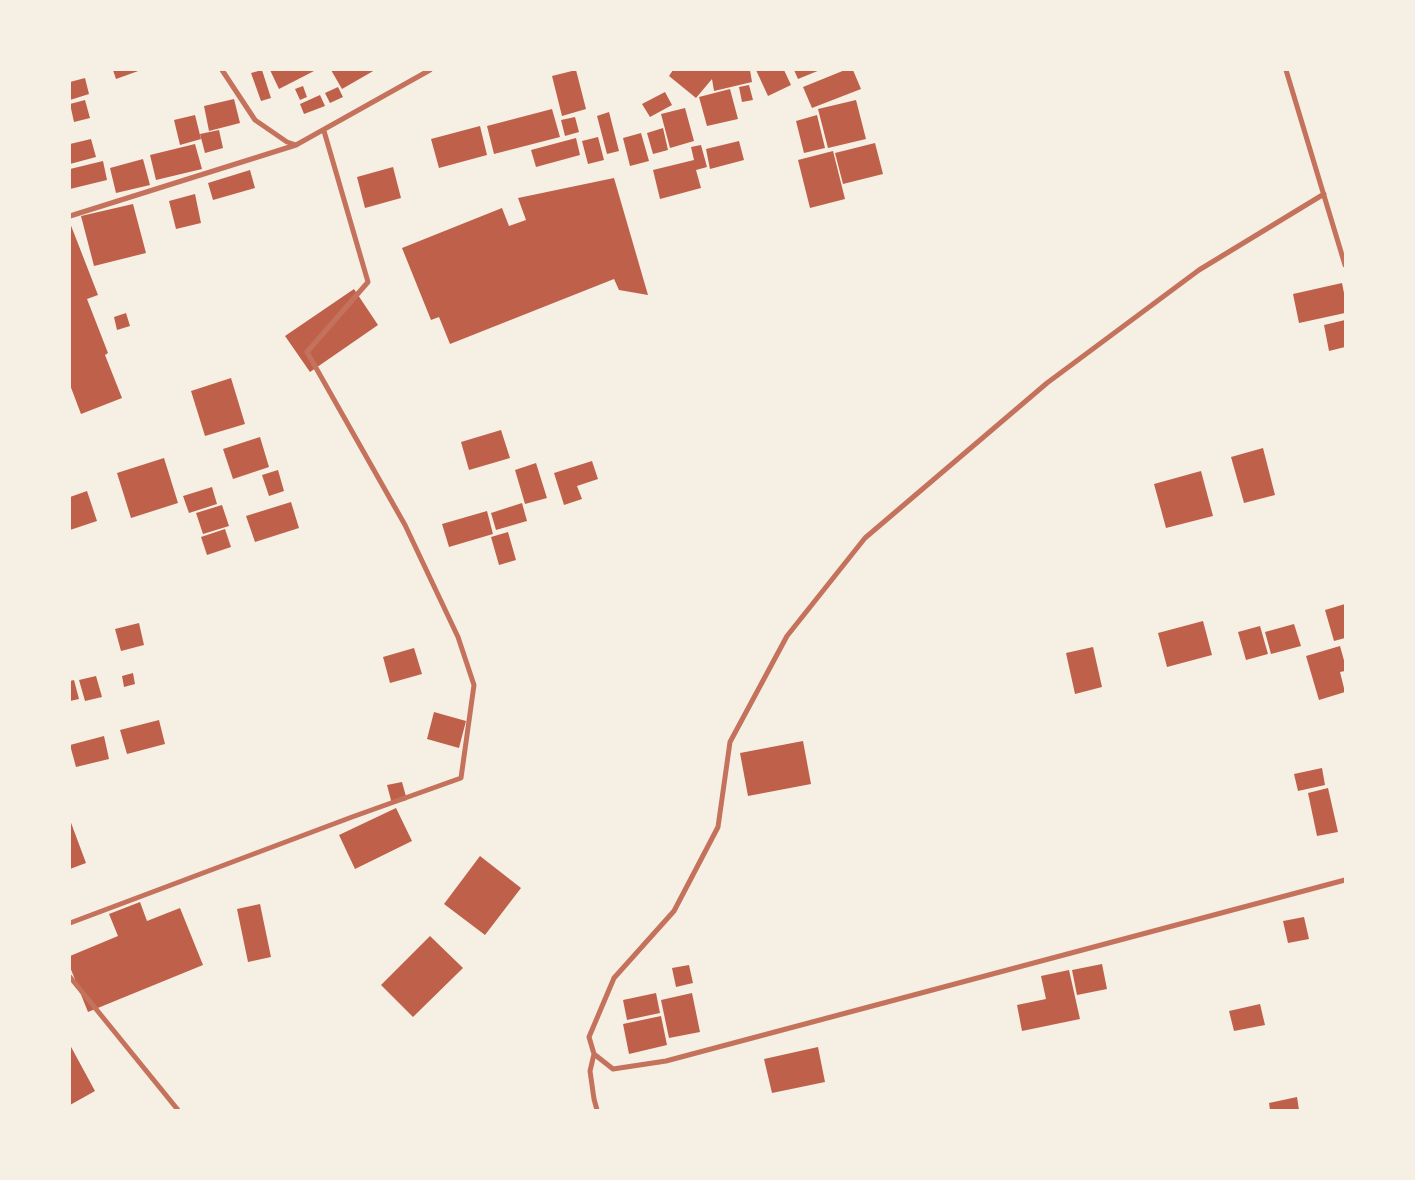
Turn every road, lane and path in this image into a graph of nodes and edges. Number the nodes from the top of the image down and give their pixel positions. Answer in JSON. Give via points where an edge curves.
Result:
{"nodes":[{"id":1,"x":222,"y":70,"type":"edge"},
{"id":2,"x":430,"y":70,"type":"edge"},
{"id":3,"x":1286,"y":70,"type":"edge"},
{"id":4,"x":324,"y":131,"type":"junction"},
{"id":5,"x":296,"y":145,"type":"junction"},
{"id":6,"x":1324,"y":194,"type":"junction"},
{"id":7,"x":70,"y":216,"type":"edge"},
{"id":8,"x":1345,"y":265,"type":"edge"},
{"id":9,"x":1345,"y":880,"type":"edge"},
{"id":10,"x":70,"y":923,"type":"edge"},
{"id":11,"x":70,"y":977,"type":"edge"},
{"id":12,"x":594,"y":1054,"type":"junction"},
{"id":13,"x":178,"y":1110,"type":"edge"},
{"id":14,"x":597,"y":1110,"type":"edge"}],
"edges":[{"from":1,"to":5,"type":"street","via":[[255,120]]},
{"from":2,"to":4,"type":"street"},
{"from":3,"to":6,"type":"street"},
{"from":4,"to":5,"type":"street"},
{"from":4,"to":10,"type":"street","via":[[368,282],[306,352],[404,525],[458,637],[474,685],[461,778]]},
{"from":5,"to":7,"type":"street"},
{"from":6,"to":8,"type":"street"},
{"from":6,"to":12,"type":"street","via":[[1199,270],[1055,377],[865,538],[787,636],[730,742],[718,827],[674,911],[614,978],[589,1037]]},
{"from":9,"to":12,"type":"street","via":[[666,1061],[614,1069]]},
{"from":11,"to":13,"type":"street"},
{"from":12,"to":14,"type":"street","via":[[590,1071]]}]}
